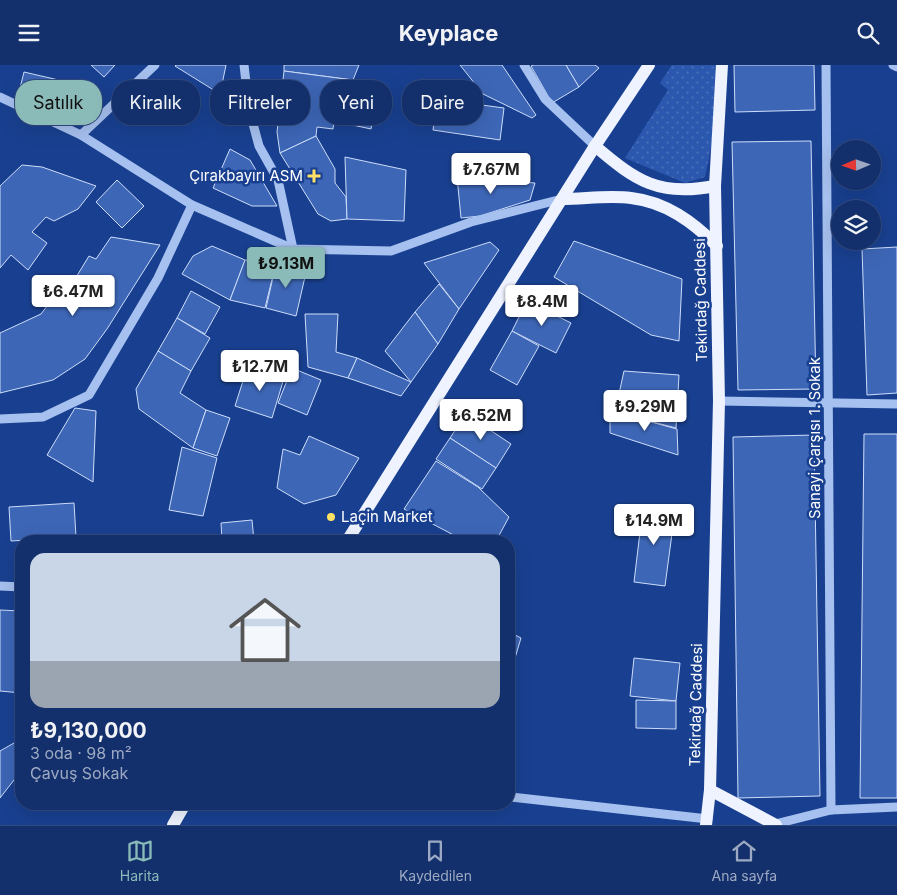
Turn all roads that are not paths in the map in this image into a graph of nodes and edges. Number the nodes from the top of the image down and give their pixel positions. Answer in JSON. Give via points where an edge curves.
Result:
{"nodes":[{"id":1,"x":155,"y":65,"type":"edge"},
{"id":2,"x":244,"y":65,"type":"edge"},
{"id":3,"x":524,"y":65,"type":"edge"},
{"id":4,"x":649,"y":65,"type":"edge"},
{"id":5,"x":722,"y":65,"type":"edge"},
{"id":6,"x":826,"y":65,"type":"edge"},
{"id":7,"x":893,"y":65,"type":"edge"},
{"id":8,"x":897,"y":67,"type":"edge"},
{"id":9,"x":0,"y":97,"type":"edge"},
{"id":10,"x":81,"y":135,"type":"junction"},
{"id":11,"x":595,"y":146,"type":"junction"},
{"id":12,"x":715,"y":186,"type":"junction"},
{"id":13,"x":562,"y":199,"type":"junction"},
{"id":14,"x":192,"y":205,"type":"junction"},
{"id":15,"x":717,"y":246,"type":"junction"},
{"id":16,"x":293,"y":249,"type":"junction"},
{"id":17,"x":719,"y":401,"type":"junction"},
{"id":18,"x":828,"y":404,"type":"junction"},
{"id":19,"x":897,"y":404,"type":"edge"},
{"id":20,"x":0,"y":419,"type":"edge"},
{"id":21,"x":351,"y":535,"type":"edge"},
{"id":22,"x":0,"y":586,"type":"edge"},
{"id":23,"x":15,"y":587,"type":"edge"},
{"id":24,"x":710,"y":790,"type":"junction"},
{"id":25,"x":515,"y":798,"type":"edge"},
{"id":26,"x":897,"y":807,"type":"edge"},
{"id":27,"x":182,"y":810,"type":"edge"},
{"id":28,"x":831,"y":810,"type":"junction"},
{"id":29,"x":707,"y":822,"type":"edge"},
{"id":30,"x":173,"y":825,"type":"edge"},
{"id":31,"x":776,"y":825,"type":"edge"}],
"edges":[{"from":1,"to":10,"type":"street"},
{"from":2,"to":16,"type":"street","via":[[249,109],[258,145],[278,180]]},
{"from":3,"to":11,"type":"street","via":[[545,99]]},
{"from":4,"to":11,"type":"main road"},
{"from":5,"to":12,"type":"main road","name":"Tekirdağ Caddesi"},
{"from":6,"to":18,"type":"street","name":"Sanayi Çarşısı 1. Sokak"},
{"from":7,"to":8,"type":"street"},
{"from":9,"to":10,"type":"street"},
{"from":10,"to":14,"type":"street"},
{"from":11,"to":12,"type":"main road","via":[[643,182],[673,191]]},
{"from":11,"to":13,"type":"main road"},
{"from":12,"to":15,"type":"main road","name":"Tekirdağ Caddesi"},
{"from":13,"to":15,"type":"main road","via":[[631,198],[667,208],[695,224]]},
{"from":13,"to":16,"type":"street","via":[[471,222],[391,251]]},
{"from":13,"to":21,"type":"main road"},
{"from":14,"to":16,"type":"street"},
{"from":14,"to":20,"type":"street","via":[[158,278],[89,395],[43,417]]},
{"from":15,"to":17,"type":"main road","name":"Tekirdağ Caddesi"},
{"from":17,"to":18,"type":"street"},
{"from":17,"to":24,"type":"main road","name":"Tekirdağ Caddesi"},
{"from":18,"to":19,"type":"street"},
{"from":18,"to":28,"type":"street","name":"Sanayi Çarşısı 1. Sokak"},
{"from":22,"to":23,"type":"street"},
{"from":24,"to":29,"type":"main road","name":"Tekirdağ Caddesi"},
{"from":24,"to":31,"type":"main road"},
{"from":25,"to":29,"type":"street"},
{"from":26,"to":28,"type":"street"},
{"from":27,"to":30,"type":"main road"},
{"from":28,"to":31,"type":"street"}]}
